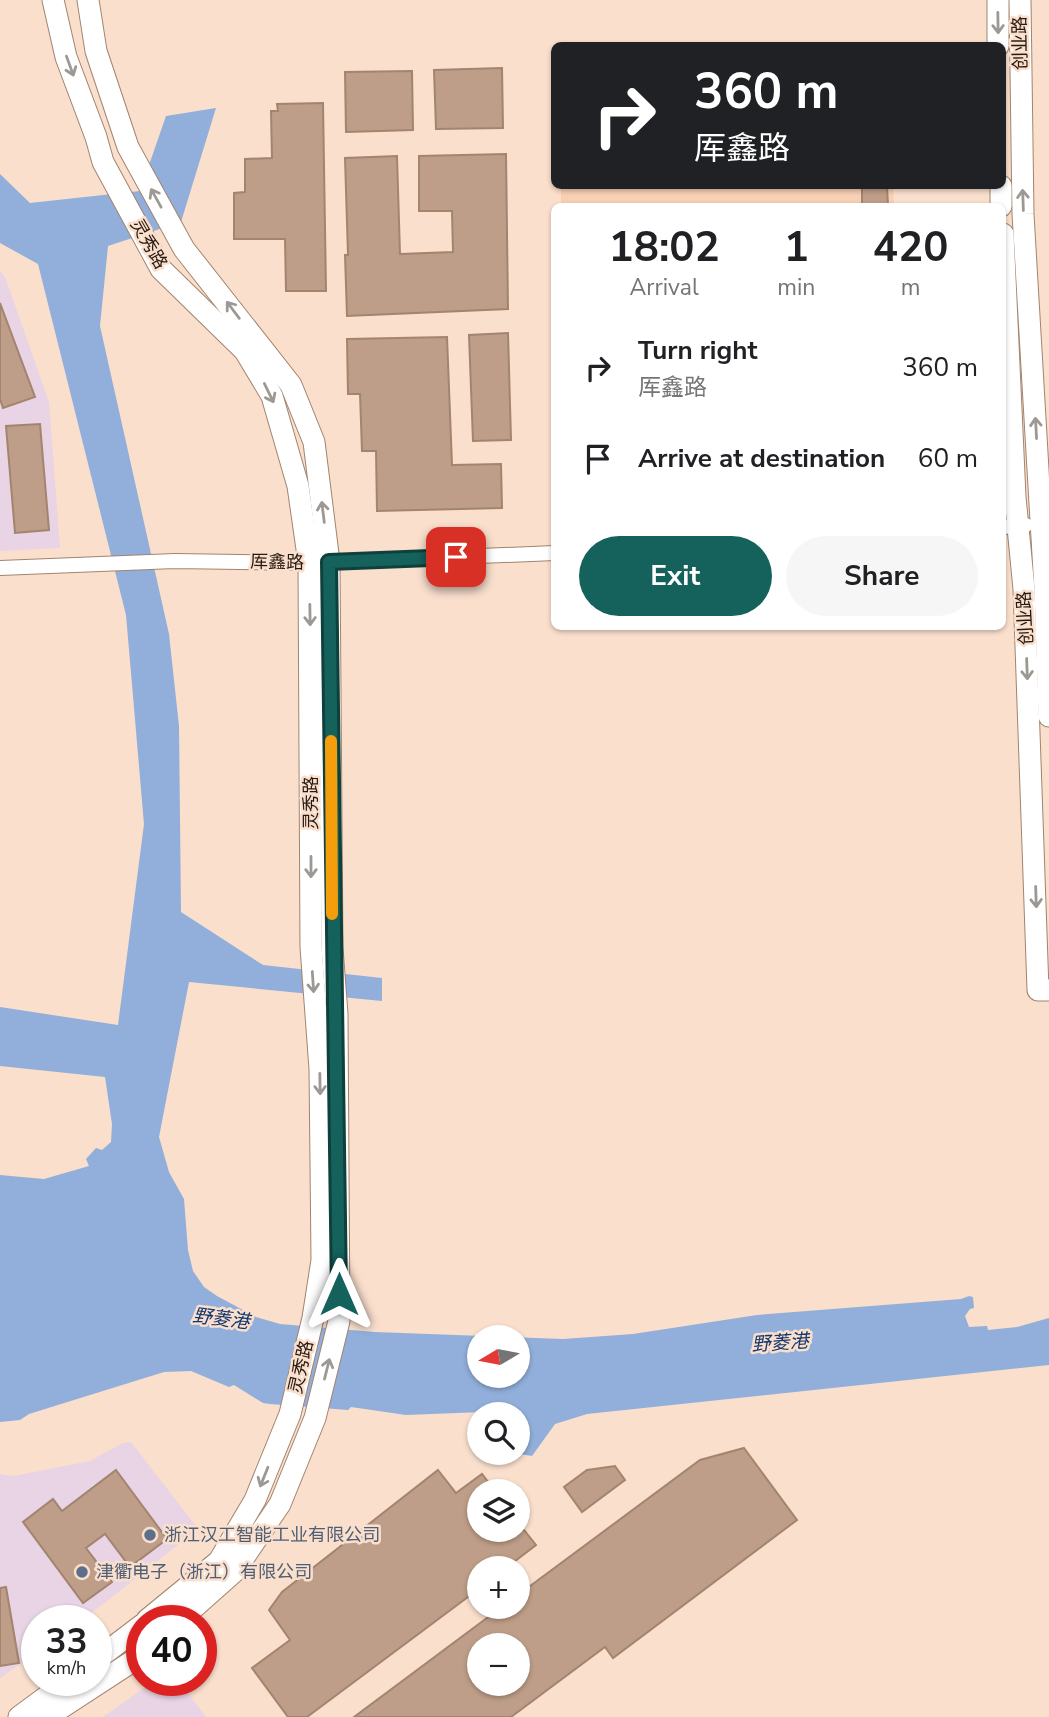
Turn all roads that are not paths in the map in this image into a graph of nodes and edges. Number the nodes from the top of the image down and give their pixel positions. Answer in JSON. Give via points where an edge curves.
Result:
{"nodes":[{"id":1,"x":53,"y":0,"type":"edge"},
{"id":2,"x":88,"y":0,"type":"edge"},
{"id":3,"x":998,"y":0,"type":"edge"},
{"id":4,"x":1020,"y":0,"type":"edge"},
{"id":5,"x":998,"y":42,"type":"edge"},
{"id":6,"x":1006,"y":359,"type":"edge"},
{"id":7,"x":1042,"y":525,"type":"junction"},
{"id":8,"x":1010,"y":526,"type":"edge"},
{"id":9,"x":1011,"y":551,"type":"edge"},
{"id":10,"x":1043,"y":551,"type":"junction"},
{"id":11,"x":551,"y":553,"type":"edge"},
{"id":12,"x":319,"y":562,"type":"junction"},
{"id":13,"x":0,"y":568,"type":"edge"},
{"id":14,"x":1049,"y":716,"type":"edge"},
{"id":15,"x":1049,"y":990,"type":"edge"},
{"id":16,"x":326,"y":1015,"type":"junction"},
{"id":17,"x":165,"y":1605,"type":"edge"},
{"id":18,"x":197,"y":1605,"type":"edge"},
{"id":19,"x":126,"y":1637,"type":"edge"},
{"id":20,"x":112,"y":1648,"type":"edge"},
{"id":21,"x":126,"y":1665,"type":"edge"},
{"id":22,"x":47,"y":1696,"type":"edge"},
{"id":23,"x":19,"y":1717,"type":"edge"},
{"id":24,"x":47,"y":1717,"type":"edge"}],
"edges":[{"from":1,"to":12,"type":"street","name":"灵秀路","one_way":true,"via":[[66,57],[103,162],[161,269],[245,351],[272,396]]},
{"from":12,"to":2,"type":"street","name":"灵秀路","one_way":true,"via":[[314,442],[291,385],[184,249],[128,147],[96,51]]},
{"from":3,"to":5,"type":"street","name":"创业路","one_way":true},
{"from":7,"to":4,"type":"street","name":"创业路","one_way":true,"via":[[1023,214]]},
{"from":6,"to":8,"type":"street","name":"创业路"},
{"from":7,"to":8,"type":"street"},
{"from":7,"to":10,"type":"street","name":"创业路"},
{"from":8,"to":9,"type":"street","name":"创业路"},
{"from":9,"to":10,"type":"street"},
{"from":9,"to":15,"type":"street","name":"创业路","one_way":true,"via":[[1024,589],[1038,990]]},
{"from":10,"to":14,"type":"street","name":"创业路"},
{"from":11,"to":12,"type":"street","name":"厍鑫路"},
{"from":12,"to":13,"type":"street","name":"厍鑫路","via":[[175,561]]},
{"from":12,"to":16,"type":"street","name":"灵秀路","via":[[332,948]]},
{"from":12,"to":16,"type":"street","name":"灵秀路","one_way":true,"via":[[311,947]]},
{"from":16,"to":17,"type":"street","name":"灵秀路","one_way":true,"via":[[320,1069],[322,1260],[290,1413],[255,1500],[219,1561]]},
{"from":18,"to":16,"type":"street","name":"灵秀路","one_way":true,"via":[[234,1572],[280,1504],[315,1418],[339,1321]]},
{"from":19,"to":20,"type":"street"},
{"from":21,"to":24,"type":"street"},
{"from":22,"to":23,"type":"street"}]}
